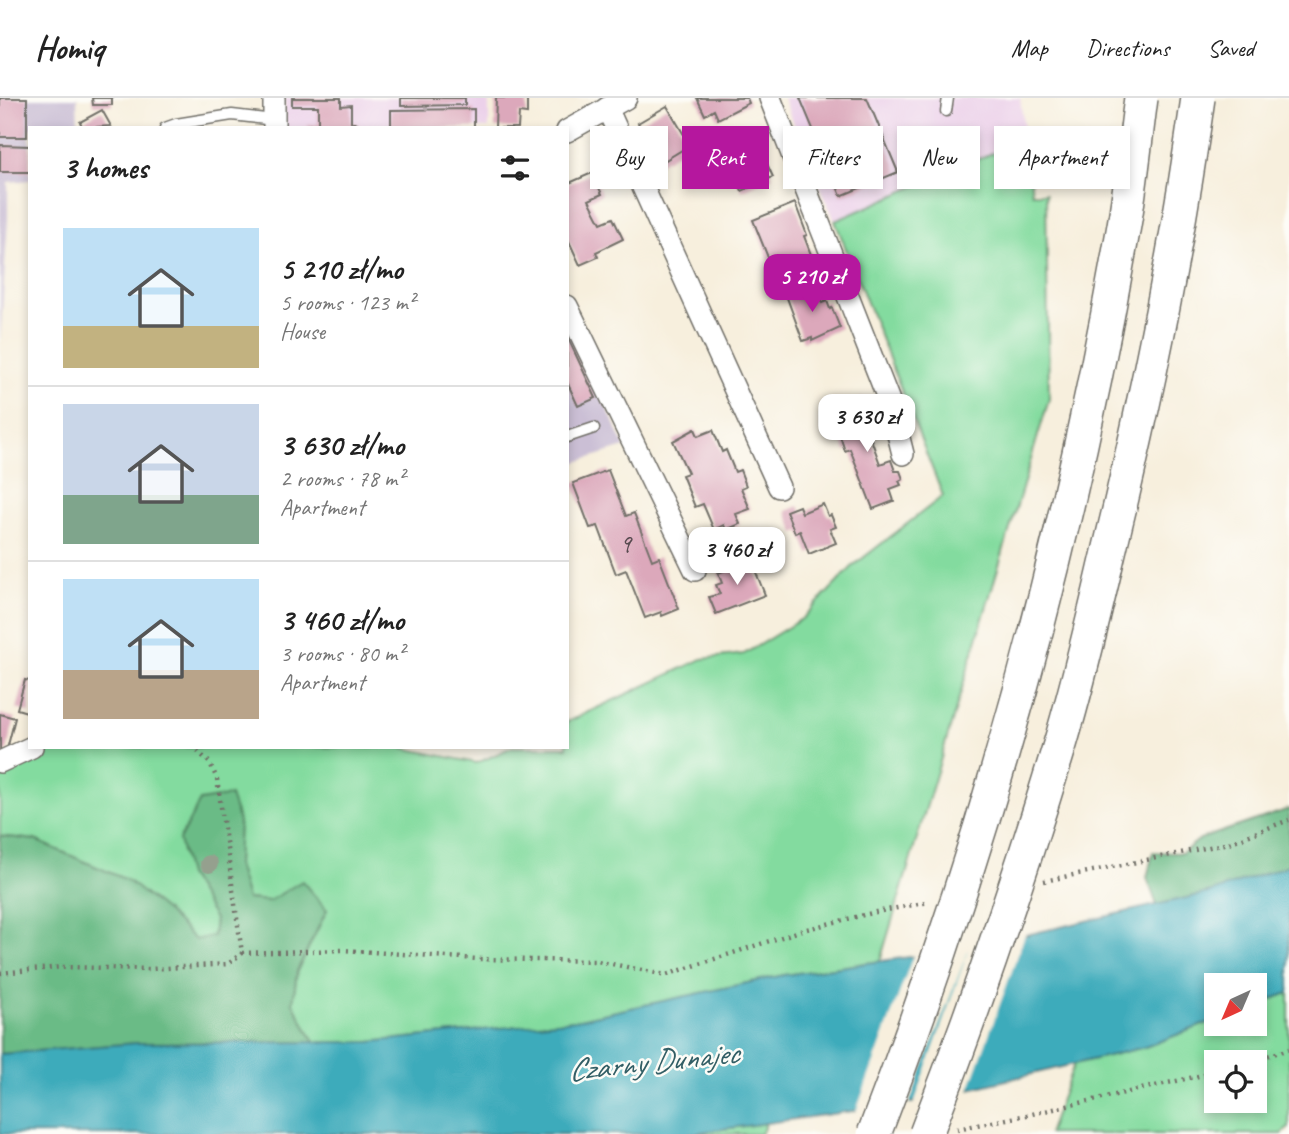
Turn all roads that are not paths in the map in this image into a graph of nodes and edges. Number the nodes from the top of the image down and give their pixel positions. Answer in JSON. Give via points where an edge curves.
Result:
{"nodes":[{"id":1,"x":274,"y":98,"type":"edge"},
{"id":2,"x":626,"y":98,"type":"edge"},
{"id":3,"x":770,"y":98,"type":"edge"},
{"id":4,"x":948,"y":98,"type":"edge"},
{"id":5,"x":1141,"y":98,"type":"edge"},
{"id":6,"x":1198,"y":98,"type":"edge"},
{"id":7,"x":607,"y":108,"type":"junction"},
{"id":8,"x":946,"y":111,"type":"dead end"},
{"id":9,"x":274,"y":124,"type":"edge"},
{"id":10,"x":175,"y":126,"type":"edge"},
{"id":11,"x":569,"y":130,"type":"edge"},
{"id":12,"x":569,"y":310,"type":"edge"},
{"id":13,"x":594,"y":428,"type":"dead end"},
{"id":14,"x":569,"y":436,"type":"edge"},
{"id":15,"x":903,"y":454,"type":"dead end"},
{"id":16,"x":779,"y":487,"type":"dead end"},
{"id":17,"x":695,"y":570,"type":"dead end"},
{"id":18,"x":28,"y":749,"type":"edge"},
{"id":19,"x":0,"y":762,"type":"edge"},
{"id":20,"x":940,"y":1132,"type":"edge"},
{"id":21,"x":874,"y":1134,"type":"edge"}],
"edges":[{"from":1,"to":9,"type":"street"},
{"from":2,"to":7,"type":"street"},
{"from":3,"to":15,"type":"street","via":[[891,406]]},
{"from":4,"to":8,"type":"lane"},
{"from":5,"to":21,"type":"main road","bridge":true,"via":[[1123,229],[1090,402],[1041,613],[969,867]]},
{"from":6,"to":20,"type":"main road","bridge":true,"via":[[1148,385],[1091,629]]},
{"from":7,"to":11,"type":"street"},
{"from":7,"to":16,"type":"street"},
{"from":9,"to":10,"type":"lane","via":[[232,115]]},
{"from":12,"to":17,"type":"street"},
{"from":13,"to":14,"type":"lane"},
{"from":18,"to":19,"type":"street"}]}
